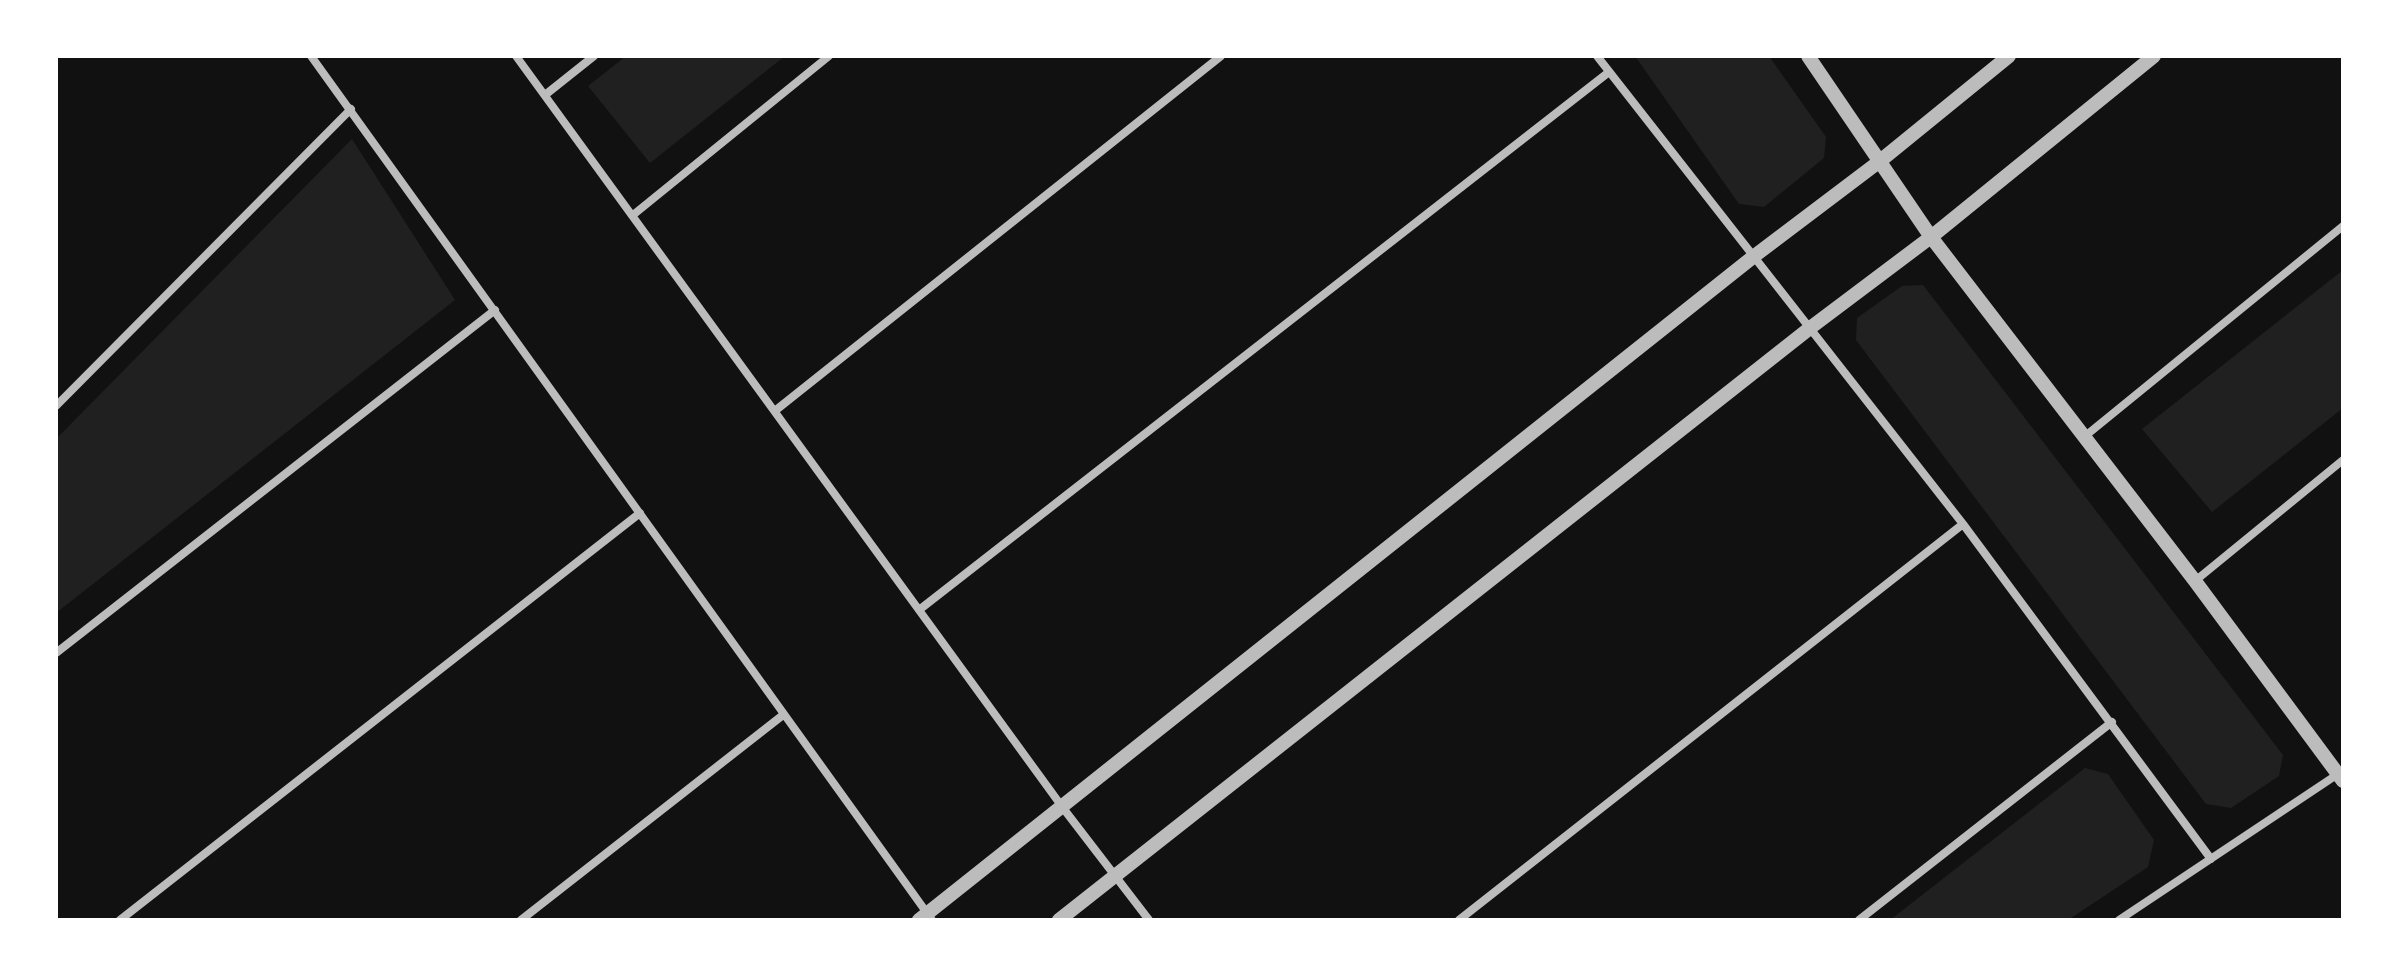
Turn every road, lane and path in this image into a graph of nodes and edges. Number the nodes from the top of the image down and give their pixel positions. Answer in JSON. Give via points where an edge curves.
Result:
{"nodes":[{"id":1,"x":311,"y":56,"type":"edge"},
{"id":2,"x":516,"y":56,"type":"edge"},
{"id":3,"x":594,"y":56,"type":"edge"},
{"id":4,"x":829,"y":56,"type":"edge"},
{"id":5,"x":1221,"y":56,"type":"edge"},
{"id":6,"x":1597,"y":56,"type":"edge"},
{"id":7,"x":1808,"y":56,"type":"edge"},
{"id":8,"x":2009,"y":56,"type":"edge"},
{"id":9,"x":2154,"y":56,"type":"edge"},
{"id":10,"x":1609,"y":72,"type":"junction"},
{"id":11,"x":545,"y":95,"type":"junction"},
{"id":12,"x":351,"y":109,"type":"junction"},
{"id":13,"x":1880,"y":161,"type":"junction"},
{"id":14,"x":633,"y":215,"type":"junction"},
{"id":15,"x":2343,"y":226,"type":"edge"},
{"id":16,"x":1931,"y":237,"type":"junction"},
{"id":17,"x":1753,"y":257,"type":"junction"},
{"id":18,"x":495,"y":310,"type":"junction"},
{"id":19,"x":1810,"y":328,"type":"junction"},
{"id":20,"x":56,"y":406,"type":"edge"},
{"id":21,"x":776,"y":410,"type":"junction"},
{"id":22,"x":2084,"y":437,"type":"junction"},
{"id":23,"x":2343,"y":460,"type":"edge"},
{"id":24,"x":640,"y":513,"type":"junction"},
{"id":25,"x":1963,"y":524,"type":"junction"},
{"id":26,"x":2195,"y":581,"type":"junction"},
{"id":27,"x":919,"y":610,"type":"junction"},
{"id":28,"x":56,"y":653,"type":"edge"},
{"id":29,"x":783,"y":715,"type":"junction"},
{"id":30,"x":2112,"y":722,"type":"junction"},
{"id":31,"x":2341,"y":775,"type":"edge"},
{"id":32,"x":1063,"y":808,"type":"junction"},
{"id":33,"x":2211,"y":859,"type":"junction"},
{"id":34,"x":1115,"y":874,"type":"junction"},
{"id":35,"x":926,"y":918,"type":"edge"},
{"id":36,"x":120,"y":920,"type":"edge"},
{"id":37,"x":521,"y":920,"type":"edge"},
{"id":38,"x":1059,"y":920,"type":"edge"},
{"id":39,"x":1149,"y":920,"type":"edge"},
{"id":40,"x":1459,"y":920,"type":"edge"},
{"id":41,"x":1859,"y":920,"type":"edge"},
{"id":42,"x":2119,"y":920,"type":"edge"}],
"edges":[{"from":1,"to":12,"type":"street"},
{"from":2,"to":11,"type":"street"},
{"from":3,"to":11,"type":"street"},
{"from":4,"to":14,"type":"street"},
{"from":5,"to":21,"type":"street"},
{"from":6,"to":10,"type":"street"},
{"from":7,"to":13,"type":"street"},
{"from":8,"to":13,"type":"street"},
{"from":9,"to":16,"type":"street"},
{"from":10,"to":17,"type":"street"},
{"from":10,"to":27,"type":"street"},
{"from":11,"to":14,"type":"street"},
{"from":12,"to":18,"type":"street"},
{"from":12,"to":20,"type":"street"},
{"from":13,"to":16,"type":"street"},
{"from":13,"to":17,"type":"street"},
{"from":14,"to":21,"type":"street"},
{"from":15,"to":22,"type":"street"},
{"from":16,"to":19,"type":"street"},
{"from":16,"to":22,"type":"street"},
{"from":17,"to":19,"type":"street"},
{"from":17,"to":32,"type":"street"},
{"from":18,"to":24,"type":"street"},
{"from":18,"to":28,"type":"street"},
{"from":19,"to":25,"type":"street"},
{"from":19,"to":34,"type":"street"},
{"from":21,"to":27,"type":"street"},
{"from":22,"to":26,"type":"street"},
{"from":23,"to":26,"type":"street"},
{"from":24,"to":29,"type":"street"},
{"from":24,"to":36,"type":"street"},
{"from":25,"to":30,"type":"street"},
{"from":25,"to":40,"type":"street"},
{"from":26,"to":31,"type":"street"},
{"from":27,"to":32,"type":"street"},
{"from":29,"to":35,"type":"street"},
{"from":29,"to":37,"type":"street"},
{"from":30,"to":33,"type":"street"},
{"from":30,"to":41,"type":"street"},
{"from":31,"to":33,"type":"street"},
{"from":32,"to":34,"type":"street"},
{"from":32,"to":35,"type":"street"},
{"from":33,"to":42,"type":"street"},
{"from":34,"to":38,"type":"street"},
{"from":34,"to":39,"type":"street"}]}
